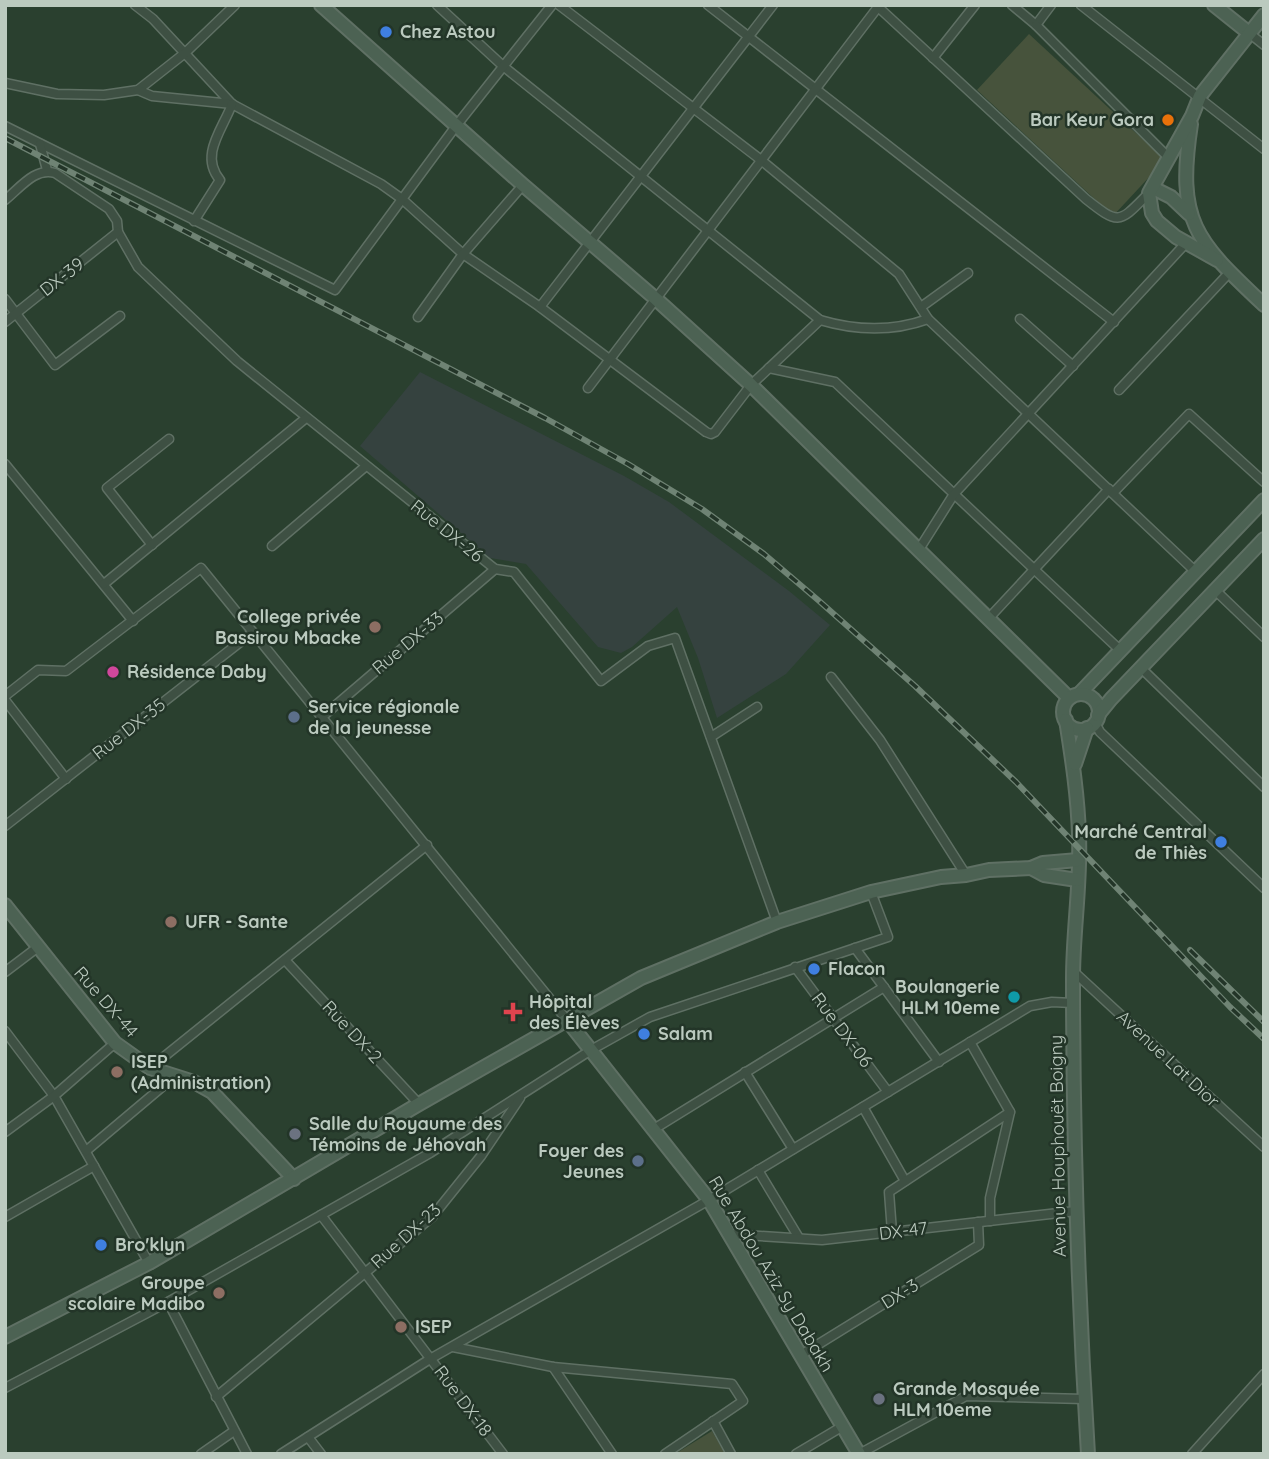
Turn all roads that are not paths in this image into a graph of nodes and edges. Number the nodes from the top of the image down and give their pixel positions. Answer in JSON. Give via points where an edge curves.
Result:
{"nodes":[{"id":1,"x":135,"y":5,"type":"edge"},
{"id":2,"x":235,"y":5,"type":"edge"},
{"id":3,"x":437,"y":5,"type":"edge"},
{"id":4,"x":551,"y":5,"type":"edge"},
{"id":5,"x":559,"y":5,"type":"edge"},
{"id":6,"x":708,"y":5,"type":"edge"},
{"id":7,"x":774,"y":5,"type":"edge"},
{"id":8,"x":975,"y":5,"type":"edge"},
{"id":9,"x":1012,"y":5,"type":"edge"},
{"id":10,"x":1051,"y":5,"type":"edge"},
{"id":11,"x":1081,"y":5,"type":"edge"},
{"id":12,"x":1214,"y":5,"type":"edge"},
{"id":13,"x":877,"y":6,"type":"edge"},
{"id":14,"x":327,"y":8,"type":"edge"},
{"id":15,"x":1264,"y":15,"type":"edge"},
{"id":16,"x":1035,"y":24,"type":"junction"},
{"id":17,"x":1249,"y":33,"type":"junction"},
{"id":18,"x":749,"y":37,"type":"junction"},
{"id":19,"x":1264,"y":45,"type":"edge"},
{"id":20,"x":185,"y":53,"type":"junction"},
{"id":21,"x":933,"y":58,"type":"junction"},
{"id":22,"x":503,"y":66,"type":"junction"},
{"id":23,"x":5,"y":83,"type":"edge"},
{"id":24,"x":815,"y":89,"type":"junction"},
{"id":25,"x":138,"y":90,"type":"junction"},
{"id":26,"x":1200,"y":96,"type":"junction"},
{"id":27,"x":232,"y":104,"type":"junction"},
{"id":28,"x":693,"y":108,"type":"junction"},
{"id":29,"x":1192,"y":116,"type":"junction"},
{"id":30,"x":456,"y":125,"type":"junction"},
{"id":31,"x":5,"y":126,"type":"edge"},
{"id":32,"x":40,"y":144,"type":"junction"},
{"id":33,"x":1264,"y":149,"type":"edge"},
{"id":34,"x":1169,"y":158,"type":"junction"},
{"id":35,"x":761,"y":160,"type":"junction"},
{"id":36,"x":47,"y":170,"type":"junction"},
{"id":37,"x":640,"y":177,"type":"junction"},
{"id":38,"x":523,"y":185,"type":"junction"},
{"id":39,"x":1151,"y":191,"type":"junction"},
{"id":40,"x":402,"y":199,"type":"junction"},
{"id":41,"x":5,"y":200,"type":"edge"},
{"id":42,"x":1190,"y":215,"type":"junction"},
{"id":43,"x":194,"y":220,"type":"junction"},
{"id":44,"x":708,"y":230,"type":"junction"},
{"id":45,"x":118,"y":232,"type":"junction"},
{"id":46,"x":590,"y":242,"type":"junction"},
{"id":47,"x":1186,"y":243,"type":"junction"},
{"id":48,"x":463,"y":254,"type":"junction"},
{"id":49,"x":1217,"y":260,"type":"junction"},
{"id":50,"x":1230,"y":272,"type":"junction"},
{"id":51,"x":968,"y":273,"type":"dead end"},
{"id":52,"x":5,"y":299,"type":"edge"},
{"id":53,"x":656,"y":299,"type":"junction"},
{"id":54,"x":1264,"y":304,"type":"edge"},
{"id":55,"x":540,"y":307,"type":"junction"},
{"id":56,"x":921,"y":307,"type":"junction"},
{"id":57,"x":16,"y":313,"type":"junction"},
{"id":58,"x":120,"y":316,"type":"dead end"},
{"id":59,"x":418,"y":317,"type":"dead end"},
{"id":60,"x":928,"y":319,"type":"junction"},
{"id":61,"x":1020,"y":319,"type":"dead end"},
{"id":62,"x":820,"y":320,"type":"junction"},
{"id":63,"x":1114,"y":321,"type":"junction"},
{"id":64,"x":5,"y":322,"type":"edge"},
{"id":65,"x":609,"y":360,"type":"junction"},
{"id":66,"x":1073,"y":366,"type":"junction"},
{"id":67,"x":769,"y":368,"type":"junction"},
{"id":68,"x":751,"y":385,"type":"junction"},
{"id":69,"x":588,"y":388,"type":"dead end"},
{"id":70,"x":1119,"y":390,"type":"dead end"},
{"id":71,"x":1029,"y":414,"type":"junction"},
{"id":72,"x":306,"y":418,"type":"junction"},
{"id":73,"x":169,"y":439,"type":"dead end"},
{"id":74,"x":5,"y":464,"type":"edge"},
{"id":75,"x":366,"y":466,"type":"junction"},
{"id":76,"x":1264,"y":482,"type":"edge"},
{"id":77,"x":1111,"y":491,"type":"junction"},
{"id":78,"x":954,"y":494,"type":"junction"},
{"id":79,"x":1264,"y":500,"type":"edge"},
{"id":80,"x":1264,"y":539,"type":"edge"},
{"id":81,"x":152,"y":545,"type":"junction"},
{"id":82,"x":272,"y":546,"type":"dead end"},
{"id":83,"x":918,"y":551,"type":"junction"},
{"id":84,"x":495,"y":569,"type":"junction"},
{"id":85,"x":1034,"y":569,"type":"junction"},
{"id":86,"x":1196,"y":572,"type":"junction"},
{"id":87,"x":104,"y":584,"type":"junction"},
{"id":88,"x":1215,"y":590,"type":"junction"},
{"id":89,"x":988,"y":619,"type":"junction"},
{"id":90,"x":133,"y":621,"type":"junction"},
{"id":91,"x":253,"y":632,"type":"junction"},
{"id":92,"x":1264,"y":637,"type":"edge"},
{"id":93,"x":1121,"y":651,"type":"junction"},
{"id":94,"x":1141,"y":668,"type":"junction"},
{"id":95,"x":831,"y":677,"type":"dead end"},
{"id":96,"x":1074,"y":696,"type":"junction"},
{"id":97,"x":5,"y":698,"type":"edge"},
{"id":98,"x":757,"y":707,"type":"dead end"},
{"id":99,"x":322,"y":716,"type":"junction"},
{"id":100,"x":1066,"y":720,"type":"junction"},
{"id":101,"x":1093,"y":722,"type":"junction"},
{"id":102,"x":711,"y":737,"type":"junction"},
{"id":103,"x":1074,"y":771,"type":"junction"},
{"id":104,"x":66,"y":779,"type":"junction"},
{"id":105,"x":1264,"y":786,"type":"edge"},
{"id":106,"x":5,"y":826,"type":"edge"},
{"id":107,"x":427,"y":845,"type":"junction"},
{"id":108,"x":1078,"y":860,"type":"junction"},
{"id":109,"x":1031,"y":868,"type":"junction"},
{"id":110,"x":966,"y":875,"type":"junction"},
{"id":111,"x":1077,"y":880,"type":"junction"},
{"id":112,"x":1264,"y":888,"type":"edge"},
{"id":113,"x":871,"y":892,"type":"junction"},
{"id":114,"x":5,"y":905,"type":"edge"},
{"id":115,"x":777,"y":922,"type":"junction"},
{"id":116,"x":38,"y":947,"type":"junction"},
{"id":117,"x":855,"y":948,"type":"junction"},
{"id":118,"x":285,"y":960,"type":"junction"},
{"id":119,"x":795,"y":967,"type":"junction"},
{"id":120,"x":1073,"y":971,"type":"junction"},
{"id":121,"x":5,"y":972,"type":"edge"},
{"id":122,"x":884,"y":987,"type":"junction"},
{"id":123,"x":1073,"y":1003,"type":"junction"},
{"id":124,"x":832,"y":1017,"type":"junction"},
{"id":125,"x":567,"y":1020,"type":"junction"},
{"id":126,"x":5,"y":1031,"type":"edge"},
{"id":127,"x":970,"y":1042,"type":"junction"},
{"id":128,"x":115,"y":1043,"type":"junction"},
{"id":129,"x":591,"y":1050,"type":"junction"},
{"id":130,"x":939,"y":1062,"type":"junction"},
{"id":131,"x":150,"y":1068,"type":"junction"},
{"id":132,"x":745,"y":1072,"type":"junction"},
{"id":133,"x":175,"y":1076,"type":"junction"},
{"id":134,"x":888,"y":1092,"type":"junction"},
{"id":135,"x":54,"y":1096,"type":"junction"},
{"id":136,"x":521,"y":1096,"type":"junction"},
{"id":137,"x":419,"y":1104,"type":"junction"},
{"id":138,"x":863,"y":1107,"type":"junction"},
{"id":139,"x":1010,"y":1112,"type":"junction"},
{"id":140,"x":654,"y":1129,"type":"junction"},
{"id":141,"x":5,"y":1132,"type":"edge"},
{"id":142,"x":1264,"y":1147,"type":"edge"},
{"id":143,"x":793,"y":1149,"type":"junction"},
{"id":144,"x":86,"y":1151,"type":"junction"},
{"id":145,"x":94,"y":1166,"type":"junction"},
{"id":146,"x":758,"y":1170,"type":"junction"},
{"id":147,"x":294,"y":1179,"type":"junction"},
{"id":148,"x":905,"y":1181,"type":"junction"},
{"id":149,"x":709,"y":1200,"type":"junction"},
{"id":150,"x":1076,"y":1211,"type":"junction"},
{"id":151,"x":321,"y":1215,"type":"junction"},
{"id":152,"x":5,"y":1217,"type":"edge"},
{"id":153,"x":990,"y":1221,"type":"junction"},
{"id":154,"x":978,"y":1222,"type":"junction"},
{"id":155,"x":892,"y":1232,"type":"junction"},
{"id":156,"x":729,"y":1234,"type":"junction"},
{"id":157,"x":799,"y":1238,"type":"junction"},
{"id":158,"x":149,"y":1263,"type":"junction"},
{"id":159,"x":365,"y":1273,"type":"junction"},
{"id":160,"x":168,"y":1302,"type":"junction"},
{"id":161,"x":5,"y":1337,"type":"edge"},
{"id":162,"x":453,"y":1347,"type":"junction"},
{"id":163,"x":801,"y":1355,"type":"junction"},
{"id":164,"x":430,"y":1359,"type":"junction"},
{"id":165,"x":552,"y":1367,"type":"junction"},
{"id":166,"x":1264,"y":1374,"type":"edge"},
{"id":167,"x":5,"y":1388,"type":"edge"},
{"id":168,"x":216,"y":1397,"type":"junction"},
{"id":169,"x":1084,"y":1399,"type":"junction"},
{"id":170,"x":713,"y":1421,"type":"junction"},
{"id":171,"x":843,"y":1426,"type":"junction"},
{"id":172,"x":234,"y":1431,"type":"junction"},
{"id":173,"x":308,"y":1437,"type":"junction"},
{"id":174,"x":501,"y":1453,"type":"edge"},
{"id":175,"x":201,"y":1454,"type":"edge"},
{"id":176,"x":247,"y":1454,"type":"edge"},
{"id":177,"x":281,"y":1454,"type":"edge"},
{"id":178,"x":321,"y":1454,"type":"edge"},
{"id":179,"x":612,"y":1454,"type":"edge"},
{"id":180,"x":665,"y":1454,"type":"edge"},
{"id":181,"x":731,"y":1454,"type":"edge"},
{"id":182,"x":796,"y":1454,"type":"edge"},
{"id":183,"x":859,"y":1454,"type":"edge"},
{"id":184,"x":1088,"y":1454,"type":"edge"},
{"id":185,"x":1192,"y":1454,"type":"edge"}],
"edges":[{"from":1,"to":20,"type":"street"},
{"from":2,"to":20,"type":"street"},
{"from":3,"to":22,"type":"street"},
{"from":4,"to":22,"type":"street"},
{"from":5,"to":28,"type":"street"},
{"from":6,"to":18,"type":"street"},
{"from":7,"to":18,"type":"street"},
{"from":8,"to":21,"type":"street"},
{"from":9,"to":16,"type":"street"},
{"from":10,"to":16,"type":"street"},
{"from":11,"to":26,"type":"street"},
{"from":12,"to":17,"type":"main road"},
{"from":13,"to":21,"type":"street"},
{"from":13,"to":24,"type":"street"},
{"from":14,"to":30,"type":"main road"},
{"from":15,"to":17,"type":"main road"},
{"from":16,"to":34,"type":"street"},
{"from":17,"to":19,"type":"street"},
{"from":17,"to":26,"type":"main road"},
{"from":18,"to":24,"type":"street"},
{"from":18,"to":28,"type":"street"},
{"from":20,"to":25,"type":"street"},
{"from":20,"to":27,"type":"street"},
{"from":21,"to":39,"type":"street","via":[[1105,214],[1125,217]]},
{"from":22,"to":30,"type":"street"},
{"from":22,"to":37,"type":"street"},
{"from":23,"to":25,"type":"street","via":[[57,94]]},
{"from":24,"to":35,"type":"street"},
{"from":24,"to":63,"type":"street"},
{"from":25,"to":27,"type":"street","via":[[152,96]]},
{"from":26,"to":29,"type":"main road"},
{"from":26,"to":33,"type":"street"},
{"from":27,"to":40,"type":"street"},
{"from":27,"to":43,"type":"street","via":[[211,150],[220,180]]},
{"from":28,"to":35,"type":"street"},
{"from":28,"to":37,"type":"street"},
{"from":29,"to":34,"type":"main road"},
{"from":29,"to":42,"type":"main road","via":[[1186,173]]},
{"from":30,"to":38,"type":"main road"},
{"from":30,"to":40,"type":"street"},
{"from":31,"to":32,"type":"street"},
{"from":32,"to":36,"type":"street"},
{"from":32,"to":43,"type":"street"},
{"from":34,"to":39,"type":"main road"},
{"from":35,"to":44,"type":"street"},
{"from":35,"to":56,"type":"street","via":[[899,274]]},
{"from":36,"to":41,"type":"street","via":[[38,172]]},
{"from":36,"to":45,"type":"street","name":"Rue DX-26","via":[[109,209]]},
{"from":37,"to":44,"type":"street"},
{"from":37,"to":46,"type":"street"},
{"from":38,"to":46,"type":"main road"},
{"from":38,"to":48,"type":"street"},
{"from":39,"to":42,"type":"main road","via":[[1171,197]]},
{"from":39,"to":47,"type":"main road","via":[[1157,221]]},
{"from":40,"to":43,"type":"street","via":[[335,290]]},
{"from":40,"to":48,"type":"street"},
{"from":42,"to":49,"type":"main road"},
{"from":44,"to":53,"type":"street"},
{"from":44,"to":62,"type":"street"},
{"from":45,"to":57,"type":"street","name":"DX-39"},
{"from":45,"to":72,"type":"street","name":"Rue DX-26","via":[[131,258],[151,280]]},
{"from":46,"to":53,"type":"main road"},
{"from":46,"to":55,"type":"street"},
{"from":47,"to":49,"type":"main road"},
{"from":47,"to":63,"type":"street"},
{"from":48,"to":55,"type":"street"},
{"from":48,"to":59,"type":"street"},
{"from":49,"to":50,"type":"main road"},
{"from":50,"to":54,"type":"main road"},
{"from":50,"to":70,"type":"street"},
{"from":51,"to":56,"type":"street"},
{"from":52,"to":57,"type":"street"},
{"from":53,"to":65,"type":"street"},
{"from":53,"to":68,"type":"main road"},
{"from":55,"to":65,"type":"street"},
{"from":56,"to":60,"type":"street"},
{"from":57,"to":58,"type":"street","via":[[55,365]]},
{"from":57,"to":64,"type":"street","name":"DX-39"},
{"from":60,"to":62,"type":"street","via":[[904,328],[848,328]]},
{"from":60,"to":71,"type":"street"},
{"from":61,"to":66,"type":"street"},
{"from":62,"to":67,"type":"street"},
{"from":63,"to":66,"type":"street"},
{"from":65,"to":68,"type":"street","via":[[711,434]]},
{"from":65,"to":69,"type":"street"},
{"from":66,"to":71,"type":"street"},
{"from":67,"to":68,"type":"street"},
{"from":67,"to":78,"type":"street","via":[[835,382]]},
{"from":68,"to":83,"type":"main road"},
{"from":71,"to":77,"type":"street"},
{"from":71,"to":78,"type":"street"},
{"from":72,"to":75,"type":"street","name":"Rue DX-26"},
{"from":72,"to":81,"type":"street"},
{"from":73,"to":81,"type":"street","via":[[107,488]]},
{"from":74,"to":87,"type":"street"},
{"from":75,"to":82,"type":"street"},
{"from":75,"to":84,"type":"street","name":"Rue DX-26"},
{"from":76,"to":77,"type":"street","via":[[1189,414]]},
{"from":77,"to":85,"type":"street"},
{"from":77,"to":86,"type":"street"},
{"from":78,"to":83,"type":"street"},
{"from":78,"to":85,"type":"street"},
{"from":79,"to":86,"type":"main road"},
{"from":80,"to":88,"type":"main road"},
{"from":81,"to":87,"type":"street"},
{"from":83,"to":89,"type":"main road"},
{"from":84,"to":99,"type":"street","name":"Rue DX-33"},
{"from":84,"to":102,"type":"street","name":"Rue DX-26","via":[[514,572],[601,681],[648,646],[675,638]]},
{"from":85,"to":89,"type":"street"},
{"from":85,"to":93,"type":"street"},
{"from":86,"to":93,"type":"main road"},
{"from":87,"to":90,"type":"street"},
{"from":88,"to":92,"type":"street"},
{"from":88,"to":94,"type":"main road"},
{"from":89,"to":96,"type":"main road"},
{"from":90,"to":91,"type":"street","via":[[201,568]]},
{"from":90,"to":97,"type":"street","via":[[66,671],[38,670]]},
{"from":91,"to":99,"type":"street"},
{"from":91,"to":104,"type":"street","name":"Rue DX-35"},
{"from":93,"to":96,"type":"main road"},
{"from":94,"to":101,"type":"main road"},
{"from":94,"to":105,"type":"street"},
{"from":95,"to":110,"type":"street","via":[[880,740]]},
{"from":96,"to":100,"type":"main road","via":[[1064,709]]},
{"from":96,"to":101,"type":"main road","via":[[1094,699]]},
{"from":97,"to":104,"type":"street"},
{"from":98,"to":102,"type":"street"},
{"from":99,"to":107,"type":"street"},
{"from":100,"to":101,"type":"main road","via":[[1073,727]]},
{"from":100,"to":103,"type":"main road","name":"Avenue Houphouët Boigny"},
{"from":101,"to":103,"type":"main road"},
{"from":101,"to":112,"type":"street"},
{"from":102,"to":115,"type":"street"},
{"from":103,"to":108,"type":"main road","name":"Avenue Houphouët Boigny"},
{"from":104,"to":106,"type":"street","name":"Rue DX-35"},
{"from":107,"to":118,"type":"street"},
{"from":107,"to":125,"type":"street"},
{"from":108,"to":109,"type":"main road"},
{"from":108,"to":111,"type":"main road","name":"Avenue Houphouët Boigny"},
{"from":109,"to":110,"type":"main road"},
{"from":109,"to":111,"type":"main road"},
{"from":110,"to":113,"type":"main road"},
{"from":111,"to":120,"type":"main road","name":"Avenue Houphouët Boigny"},
{"from":113,"to":115,"type":"main road"},
{"from":113,"to":117,"type":"street","via":[[888,937]]},
{"from":114,"to":116,"type":"main road","name":"Rue DX-44"},
{"from":115,"to":125,"type":"main road","via":[[641,978]]},
{"from":116,"to":121,"type":"street"},
{"from":116,"to":128,"type":"main road","name":"Rue DX-44"},
{"from":117,"to":119,"type":"street"},
{"from":117,"to":122,"type":"street"},
{"from":118,"to":131,"type":"street"},
{"from":118,"to":137,"type":"street","name":"Rue DX-2"},
{"from":119,"to":124,"type":"street","name":"Rue DX-06"},
{"from":119,"to":129,"type":"street","via":[[650,1017]]},
{"from":120,"to":123,"type":"main road","name":"Avenue Houphouët Boigny"},
{"from":120,"to":142,"type":"street","name":"Avenue Lat Dior"},
{"from":122,"to":124,"type":"street"},
{"from":122,"to":130,"type":"street"},
{"from":123,"to":127,"type":"street","via":[[1030,1006]]},
{"from":123,"to":150,"type":"main road","name":"Avenue Houphouët Boigny"},
{"from":124,"to":132,"type":"street"},
{"from":124,"to":134,"type":"street","name":"Rue DX-06"},
{"from":125,"to":129,"type":"main road","name":"Rue Abdou Aziz Sy Dabakh"},
{"from":125,"to":137,"type":"main road"},
{"from":126,"to":135,"type":"street"},
{"from":127,"to":130,"type":"street"},
{"from":127,"to":139,"type":"street"},
{"from":128,"to":131,"type":"main road","name":"Rue DX-44"},
{"from":128,"to":135,"type":"street"},
{"from":129,"to":136,"type":"street"},
{"from":129,"to":140,"type":"main road","name":"Rue Abdou Aziz Sy Dabakh"},
{"from":130,"to":134,"type":"street"},
{"from":131,"to":133,"type":"main road","name":"Rue DX-44"},
{"from":132,"to":140,"type":"street"},
{"from":132,"to":143,"type":"street"},
{"from":133,"to":144,"type":"street"},
{"from":133,"to":147,"type":"main road","name":"Rue DX-44","via":[[212,1092]]},
{"from":134,"to":138,"type":"street"},
{"from":135,"to":141,"type":"street"},
{"from":135,"to":144,"type":"street"},
{"from":136,"to":151,"type":"street"},
{"from":136,"to":159,"type":"street","name":"Rue DX-23","via":[[432,1217]]},
{"from":137,"to":147,"type":"main road"},
{"from":138,"to":143,"type":"street"},
{"from":138,"to":148,"type":"street"},
{"from":139,"to":148,"type":"street"},
{"from":139,"to":153,"type":"street","via":[[990,1198]]},
{"from":140,"to":149,"type":"main road","name":"Rue Abdou Aziz Sy Dabakh"},
{"from":143,"to":146,"type":"street"},
{"from":144,"to":145,"type":"street"},
{"from":145,"to":152,"type":"street"},
{"from":145,"to":158,"type":"street"},
{"from":146,"to":149,"type":"street"},
{"from":146,"to":157,"type":"street"},
{"from":147,"to":158,"type":"main road"},
{"from":148,"to":155,"type":"street","via":[[889,1192]]},
{"from":149,"to":156,"type":"main road","name":"Rue Abdou Aziz Sy Dabakh"},
{"from":149,"to":162,"type":"street"},
{"from":150,"to":153,"type":"street","name":"DX-47"},
{"from":150,"to":169,"type":"main road","name":"Avenue Houphouët Boigny"},
{"from":151,"to":159,"type":"street","name":"Rue DX-18"},
{"from":151,"to":160,"type":"street"},
{"from":153,"to":154,"type":"street","name":"DX-47"},
{"from":154,"to":155,"type":"street","name":"DX-47"},
{"from":154,"to":163,"type":"street","name":"DX-3","via":[[979,1245]]},
{"from":155,"to":157,"type":"street","name":"DX-47"},
{"from":156,"to":157,"type":"street","name":"DX-47"},
{"from":156,"to":163,"type":"main road","name":"Rue Abdou Aziz Sy Dabakh"},
{"from":158,"to":161,"type":"main road"},
{"from":159,"to":164,"type":"street","name":"Rue DX-18"},
{"from":159,"to":168,"type":"street","name":"Rue DX-23"},
{"from":160,"to":167,"type":"street"},
{"from":160,"to":168,"type":"street"},
{"from":162,"to":164,"type":"street"},
{"from":162,"to":165,"type":"street"},
{"from":163,"to":171,"type":"main road","name":"Rue Abdou Aziz Sy Dabakh"},
{"from":164,"to":173,"type":"street"},
{"from":164,"to":174,"type":"street","name":"Rue DX-18"},
{"from":165,"to":170,"type":"street","via":[[732,1384],[743,1401]]},
{"from":165,"to":179,"type":"street"},
{"from":166,"to":185,"type":"street"},
{"from":168,"to":172,"type":"street"},
{"from":169,"to":183,"type":"street","via":[[966,1396]]},
{"from":169,"to":184,"type":"main road","name":"Avenue Houphouët Boigny"},
{"from":170,"to":180,"type":"street"},
{"from":170,"to":181,"type":"street"},
{"from":171,"to":182,"type":"street"},
{"from":171,"to":183,"type":"main road","name":"Rue Abdou Aziz Sy Dabakh"},
{"from":172,"to":175,"type":"street"},
{"from":172,"to":176,"type":"street"},
{"from":173,"to":177,"type":"street"},
{"from":173,"to":178,"type":"street"}]}
